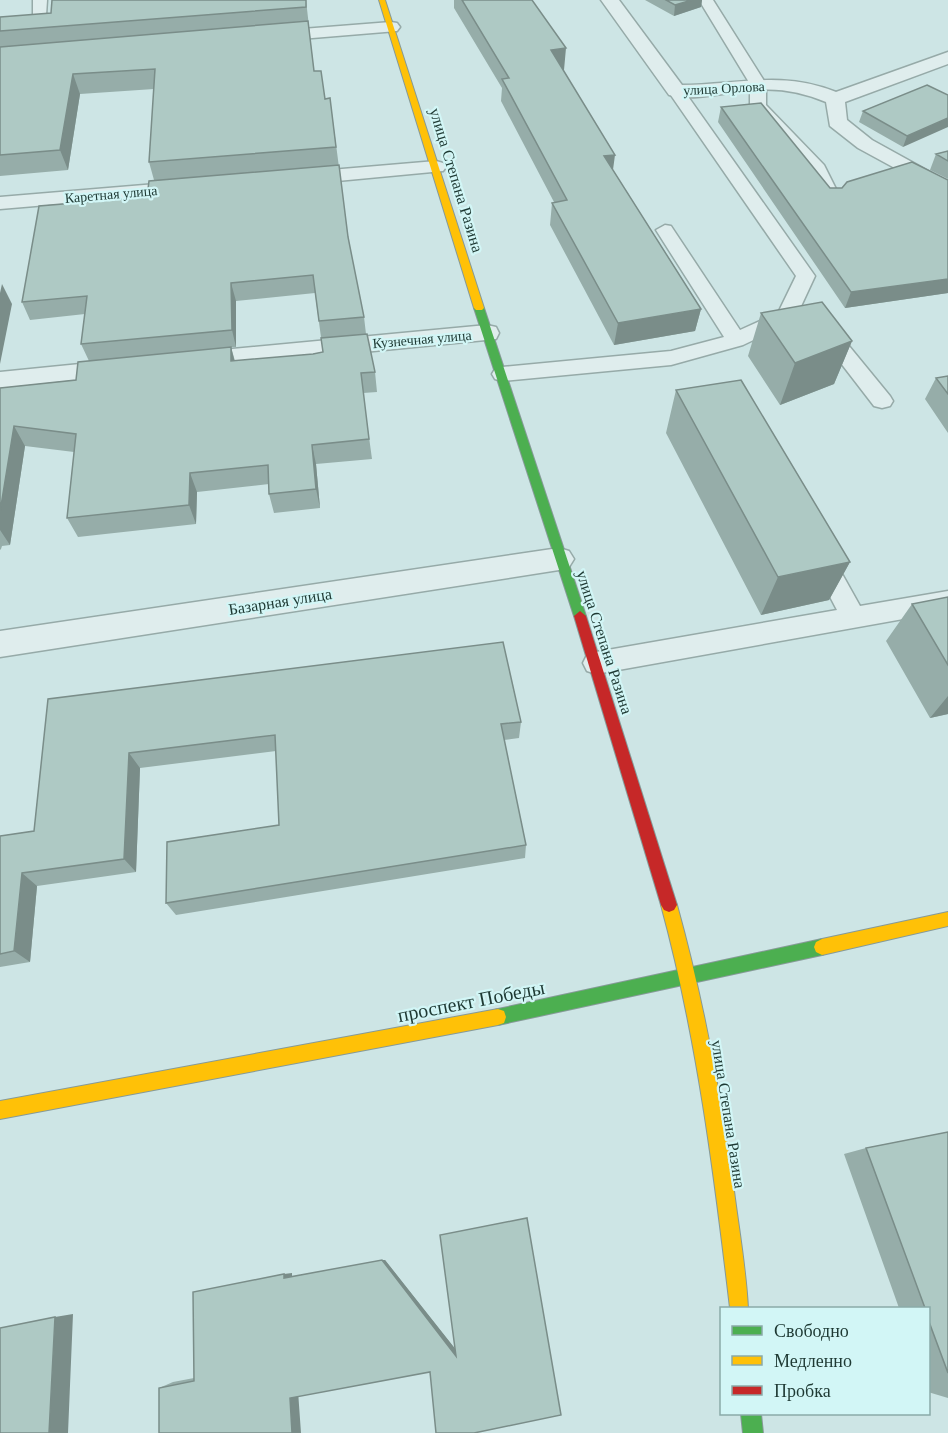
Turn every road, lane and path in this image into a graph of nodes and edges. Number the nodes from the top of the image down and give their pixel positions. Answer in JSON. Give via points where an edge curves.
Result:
{"nodes":[{"id":1,"x":40,"y":0,"type":"edge"},
{"id":2,"x":382,"y":0,"type":"edge"},
{"id":3,"x":610,"y":0,"type":"edge"},
{"id":4,"x":706,"y":0,"type":"edge"},
{"id":5,"x":391,"y":27,"type":"junction"},
{"id":6,"x":40,"y":28,"type":"edge"},
{"id":7,"x":246,"y":39,"type":"edge"},
{"id":8,"x":948,"y":58,"type":"edge"},
{"id":9,"x":758,"y":84,"type":"junction"},
{"id":10,"x":676,"y":91,"type":"junction"},
{"id":11,"x":835,"y":99,"type":"junction"},
{"id":12,"x":436,"y":167,"type":"junction"},
{"id":13,"x":269,"y":181,"type":"edge"},
{"id":14,"x":210,"y":186,"type":"edge"},
{"id":15,"x":948,"y":191,"type":"edge"},
{"id":16,"x":831,"y":197,"type":"edge"},
{"id":17,"x":0,"y":203,"type":"edge"},
{"id":18,"x":665,"y":230,"type":"dead end"},
{"id":19,"x":786,"y":316,"type":"junction"},
{"id":20,"x":487,"y":333,"type":"junction"},
{"id":21,"x":736,"y":340,"type":"junction"},
{"id":22,"x":502,"y":374,"type":"junction"},
{"id":23,"x":0,"y":380,"type":"edge"},
{"id":24,"x":882,"y":401,"type":"dead end"},
{"id":25,"x":810,"y":536,"type":"edge"},
{"id":26,"x":560,"y":559,"type":"junction"},
{"id":27,"x":948,"y":601,"type":"edge"},
{"id":28,"x":854,"y":618,"type":"junction"},
{"id":29,"x":0,"y":644,"type":"edge"},
{"id":30,"x":596,"y":663,"type":"junction"},
{"id":31,"x":948,"y":919,"type":"edge"},
{"id":32,"x":688,"y":974,"type":"junction"},
{"id":33,"x":0,"y":1110,"type":"edge"},
{"id":34,"x":739,"y":1307,"type":"edge"},
{"id":35,"x":751,"y":1415,"type":"edge"},
{"id":36,"x":753,"y":1433,"type":"edge"}],
"edges":[{"from":1,"to":6,"type":"lane"},
{"from":2,"to":5,"type":"main road","name":"улица Степана Разина"},
{"from":3,"to":10,"type":"street","name":"улица Орлова"},
{"from":4,"to":9,"type":"lane"},
{"from":5,"to":7,"type":"street"},
{"from":5,"to":12,"type":"main road","name":"улица Степана Разина"},
{"from":8,"to":11,"type":"street"},
{"from":9,"to":10,"type":"street","name":"улица Орлова"},
{"from":9,"to":11,"type":"street","name":"улица Орлова","via":[[809,88]]},
{"from":9,"to":16,"type":"lane","via":[[758,106],[818,169]]},
{"from":10,"to":19,"type":"lane","via":[[806,276]]},
{"from":11,"to":15,"type":"street","via":[[837,122],[865,144]]},
{"from":12,"to":13,"type":"street"},
{"from":12,"to":20,"type":"main road","name":"улица Степана Разина"},
{"from":14,"to":17,"type":"street","name":"Каретная улица"},
{"from":18,"to":21,"type":"lane"},
{"from":19,"to":21,"type":"lane"},
{"from":19,"to":24,"type":"lane","via":[[824,327]]},
{"from":20,"to":22,"type":"main road","name":"улица Степана Разина"},
{"from":20,"to":23,"type":"street","name":"Кузнечная улица"},
{"from":21,"to":22,"type":"lane","via":[[671,358]]},
{"from":22,"to":26,"type":"main road","name":"улица Степана Разина"},
{"from":25,"to":28,"type":"lane"},
{"from":26,"to":29,"type":"street","name":"Базарная улица"},
{"from":26,"to":30,"type":"main road","name":"улица Степана Разина"},
{"from":27,"to":28,"type":"lane"},
{"from":28,"to":30,"type":"lane"},
{"from":30,"to":32,"type":"main road","name":"улица Степана Разина"},
{"from":31,"to":32,"type":"main road","name":"проспект Победы"},
{"from":32,"to":33,"type":"main road","name":"проспект Победы","via":[[508,1015]]},
{"from":32,"to":34,"type":"main road","name":"улица Степана Разина","via":[[716,1128]]},
{"from":35,"to":36,"type":"main road"}]}
